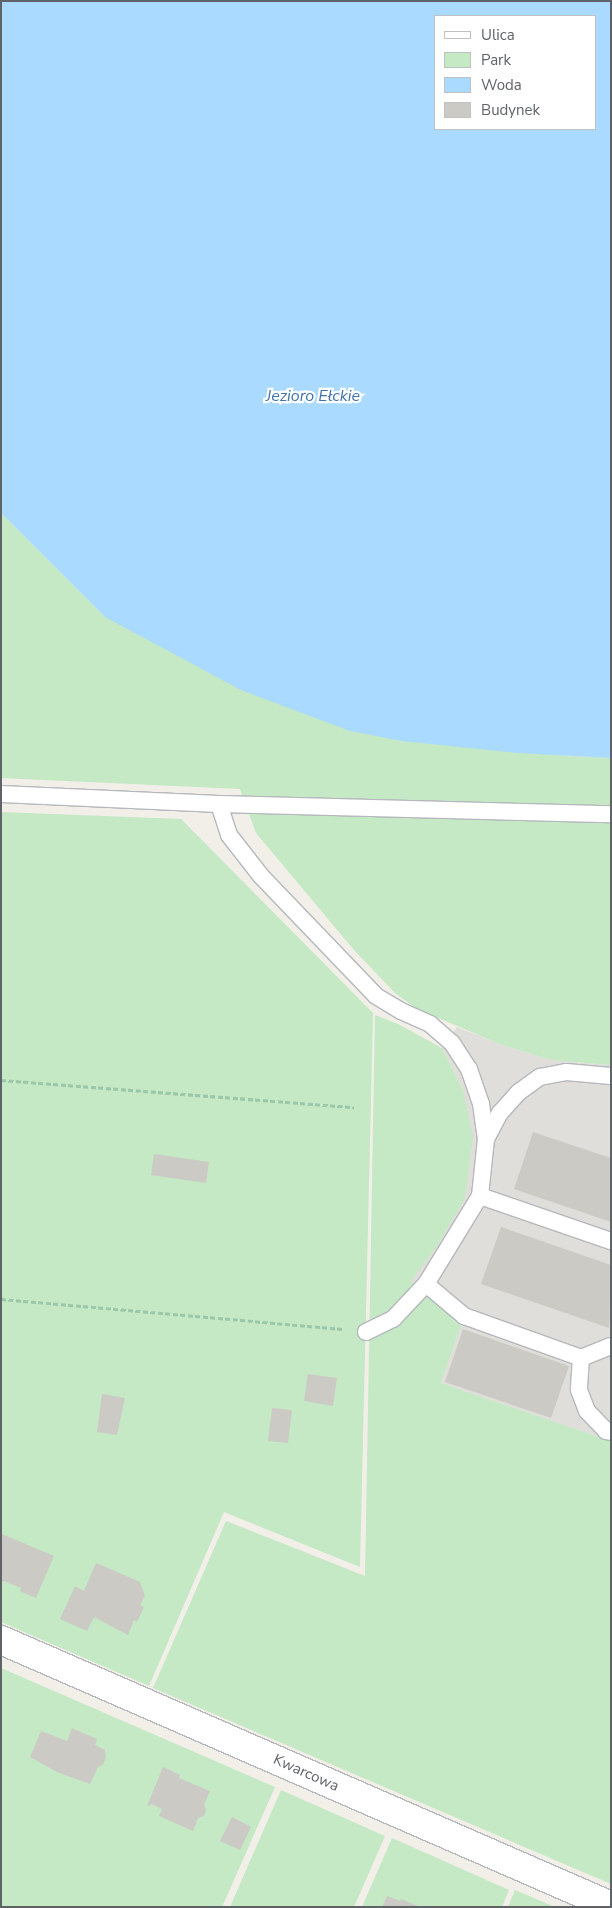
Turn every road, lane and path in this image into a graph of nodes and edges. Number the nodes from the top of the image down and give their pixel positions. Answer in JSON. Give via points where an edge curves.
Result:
{"nodes":[{"id":1,"x":1,"y":794,"type":"edge"},
{"id":2,"x":219,"y":804,"type":"junction"},
{"id":3,"x":611,"y":814,"type":"edge"},
{"id":4,"x":611,"y":1076,"type":"edge"},
{"id":5,"x":1,"y":1080,"type":"edge"},
{"id":6,"x":354,"y":1106,"type":"dead end"},
{"id":7,"x":486,"y":1139,"type":"junction"},
{"id":8,"x":480,"y":1196,"type":"junction"},
{"id":9,"x":611,"y":1241,"type":"edge"},
{"id":10,"x":426,"y":1284,"type":"junction"},
{"id":11,"x":1,"y":1299,"type":"edge"},
{"id":12,"x":366,"y":1332,"type":"joint"},
{"id":13,"x":611,"y":1346,"type":"edge"},
{"id":14,"x":581,"y":1358,"type":"junction"},
{"id":15,"x":611,"y":1432,"type":"edge"},
{"id":16,"x":1,"y":1640,"type":"edge"},
{"id":17,"x":611,"y":1906,"type":"edge"}],
"edges":[{"from":1,"to":2,"type":"lane"},
{"from":2,"to":3,"type":"lane"},
{"from":2,"to":7,"type":"lane","via":[[229,835],[261,876],[376,996],[430,1024],[452,1043],[475,1087]]},
{"from":4,"to":7,"type":"lane","via":[[566,1072],[540,1077],[518,1092],[500,1113]]},
{"from":5,"to":6,"type":"path"},
{"from":7,"to":8,"type":"lane"},
{"from":8,"to":9,"type":"lane"},
{"from":8,"to":10,"type":"lane"},
{"from":10,"to":12,"type":"lane","via":[[392,1320]]},
{"from":10,"to":14,"type":"lane","via":[[464,1316]]},
{"from":11,"to":12,"type":"path"},
{"from":13,"to":14,"type":"lane"},
{"from":14,"to":15,"type":"lane","via":[[579,1390],[587,1411],[606,1431]]},
{"from":16,"to":17,"type":"street","name":"Kwarcowa"}]}
